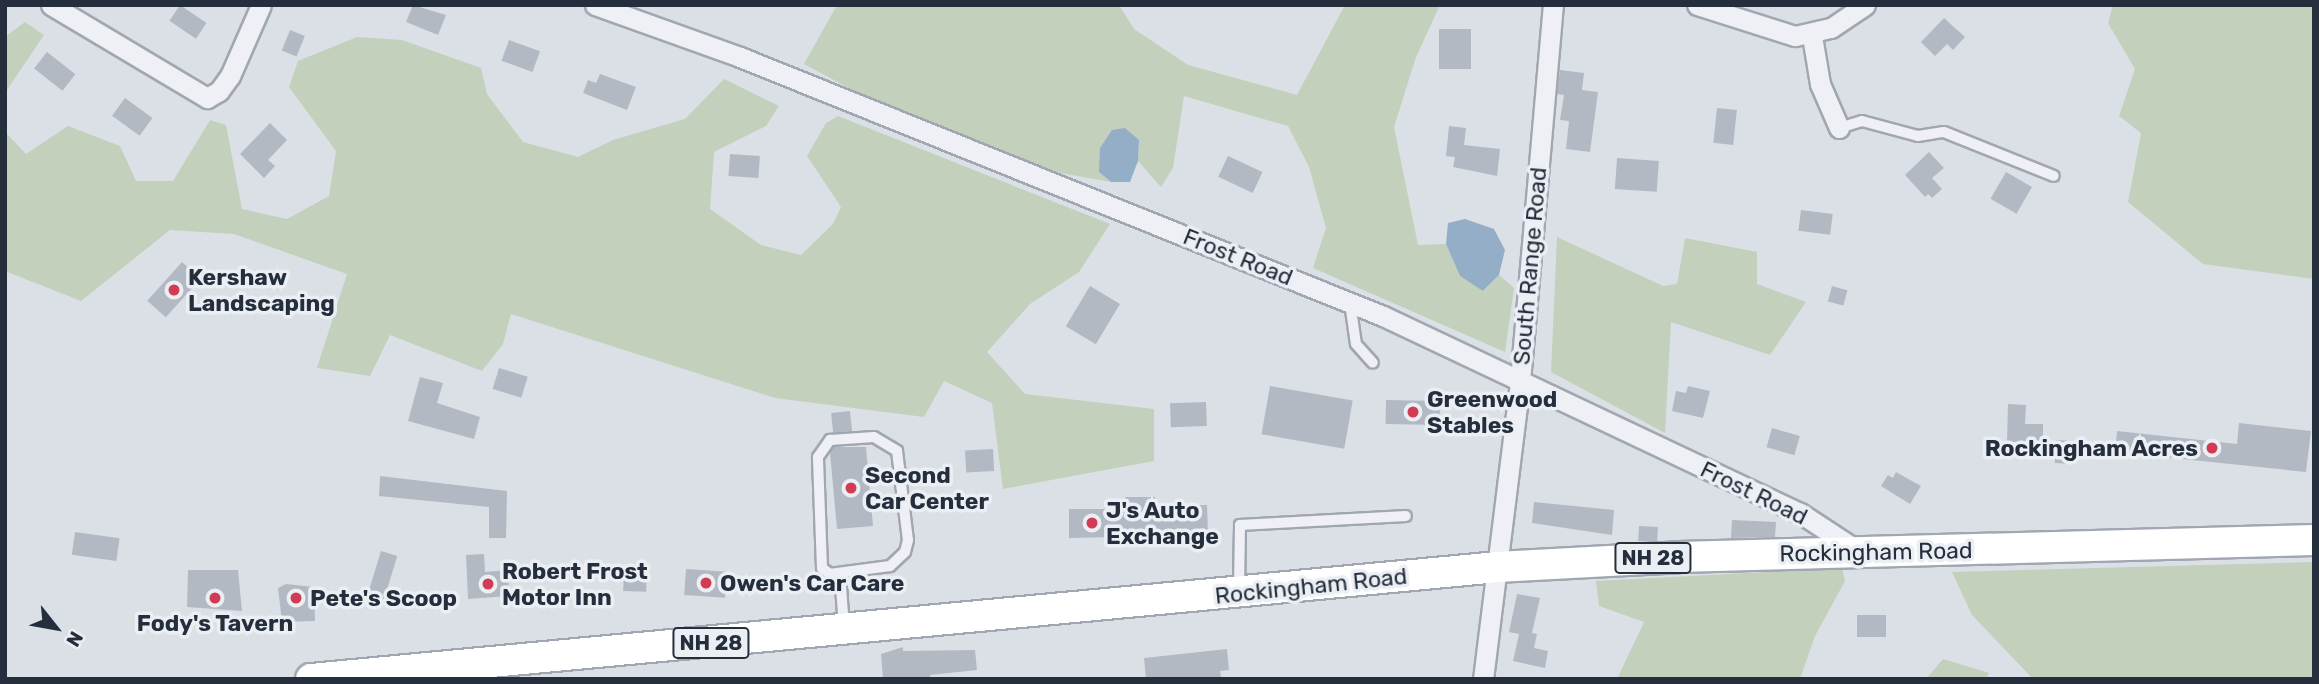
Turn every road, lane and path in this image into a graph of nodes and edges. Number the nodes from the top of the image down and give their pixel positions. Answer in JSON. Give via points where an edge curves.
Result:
{"nodes":[{"id":1,"x":51,"y":5,"type":"edge"},
{"id":2,"x":261,"y":5,"type":"edge"},
{"id":3,"x":595,"y":5,"type":"edge"},
{"id":4,"x":1553,"y":5,"type":"edge"},
{"id":5,"x":1696,"y":5,"type":"edge"},
{"id":6,"x":1865,"y":5,"type":"edge"},
{"id":7,"x":1812,"y":36,"type":"junction"},
{"id":8,"x":1839,"y":128,"type":"joint"},
{"id":9,"x":2054,"y":176,"type":"dead end"},
{"id":10,"x":1350,"y":303,"type":"junction"},
{"id":11,"x":1373,"y":363,"type":"dead end"},
{"id":12,"x":1520,"y":381,"type":"junction"},
{"id":13,"x":1406,"y":516,"type":"dead end"},
{"id":14,"x":2314,"y":540,"type":"edge"},
{"id":15,"x":1862,"y":553,"type":"junction"},
{"id":16,"x":1497,"y":567,"type":"junction"},
{"id":17,"x":840,"y":573,"type":"junction"},
{"id":18,"x":1239,"y":593,"type":"junction"},
{"id":19,"x":844,"y":631,"type":"junction"},
{"id":20,"x":310,"y":679,"type":"edge"},
{"id":21,"x":1483,"y":679,"type":"edge"}],
"edges":[{"from":1,"to":2,"type":"street","via":[[207,98],[225,85]]},
{"from":3,"to":10,"type":"street","name":"Frost Road","via":[[740,57]]},
{"from":4,"to":12,"type":"street","name":"South Range Road"},
{"from":5,"to":7,"type":"street","via":[[1768,29]]},
{"from":6,"to":7,"type":"street"},
{"from":7,"to":8,"type":"street","via":[[1820,84]]},
{"from":8,"to":9,"type":"lane","via":[[1862,121],[1918,136],[1944,132]]},
{"from":10,"to":11,"type":"lane","via":[[1356,344]]},
{"from":10,"to":12,"type":"street","name":"Frost Road"},
{"from":12,"to":15,"type":"street","name":"Frost Road","via":[[1800,513]]},
{"from":12,"to":16,"type":"street","name":"South Range Road"},
{"from":13,"to":18,"type":"lane","via":[[1240,525]]},
{"from":14,"to":15,"type":"main road","name":"Rockingham Road","number":"NH 28"},
{"from":15,"to":16,"type":"main road","name":"Rockingham Road","number":"NH 28"},
{"from":16,"to":18,"type":"main road","name":"Rockingham Road","number":"NH 28"},
{"from":16,"to":21,"type":"street","name":"South Range Road"},
{"from":17,"to":17,"type":"lane","via":[[890,566],[908,540],[897,451],[874,437],[830,440],[818,457],[822,568],[830,575]]},
{"from":17,"to":19,"type":"lane"},
{"from":18,"to":19,"type":"main road","name":"Rockingham Road","number":"NH 28"},
{"from":19,"to":20,"type":"main road","name":"Rockingham Road","number":"NH 28"}]}
